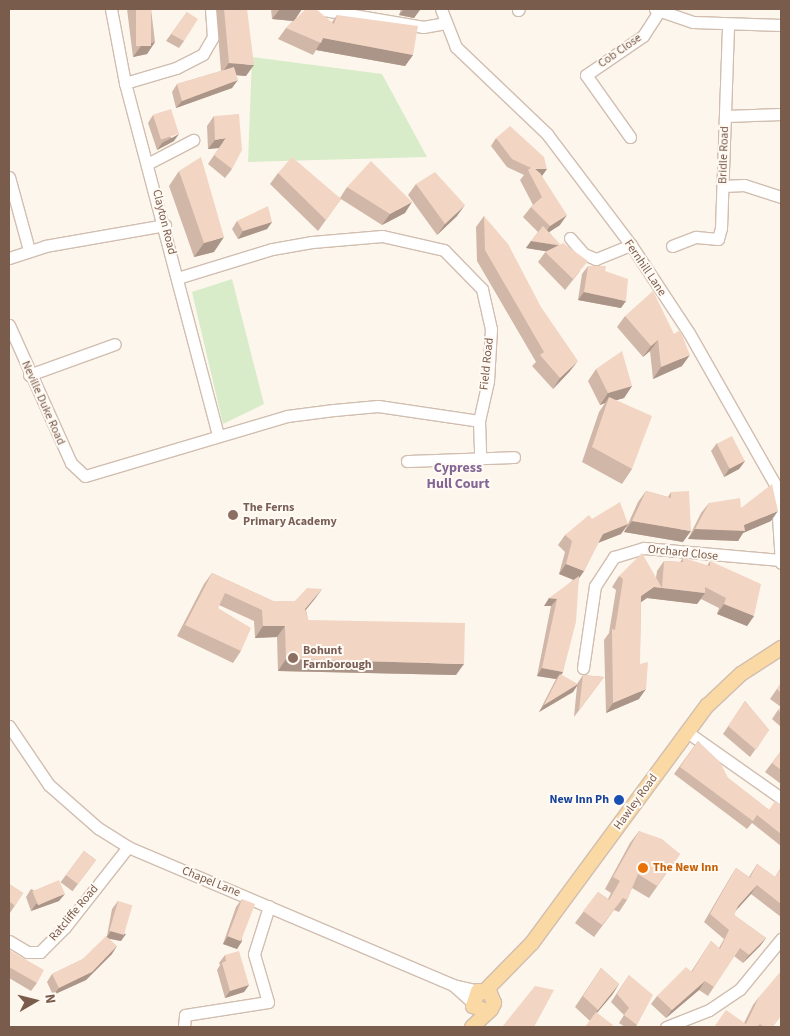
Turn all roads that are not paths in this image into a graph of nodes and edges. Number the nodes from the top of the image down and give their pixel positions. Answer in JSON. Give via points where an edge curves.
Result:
{"nodes":[{"id":1,"x":111,"y":9,"type":"edge"},
{"id":2,"x":211,"y":9,"type":"edge"},
{"id":3,"x":318,"y":9,"type":"edge"},
{"id":4,"x":441,"y":9,"type":"edge"},
{"id":5,"x":657,"y":10,"type":"edge"},
{"id":6,"x":446,"y":23,"type":"junction"},
{"id":7,"x":728,"y":24,"type":"junction"},
{"id":8,"x":781,"y":25,"type":"edge"},
{"id":9,"x":125,"y":82,"type":"junction"},
{"id":10,"x":781,"y":114,"type":"edge"},
{"id":11,"x":726,"y":116,"type":"junction"},
{"id":12,"x":630,"y":137,"type":"dead end"},
{"id":13,"x":193,"y":140,"type":"dead end"},
{"id":14,"x":149,"y":163,"type":"junction"},
{"id":15,"x":9,"y":177,"type":"edge"},
{"id":16,"x":723,"y":186,"type":"junction"},
{"id":17,"x":781,"y":196,"type":"edge"},
{"id":18,"x":165,"y":225,"type":"junction"},
{"id":19,"x":570,"y":238,"type":"dead end"},
{"id":20,"x":631,"y":245,"type":"junction"},
{"id":21,"x":672,"y":246,"type":"dead end"},
{"id":22,"x":29,"y":250,"type":"junction"},
{"id":23,"x":9,"y":258,"type":"edge"},
{"id":24,"x":178,"y":278,"type":"junction"},
{"id":25,"x":9,"y":325,"type":"edge"},
{"id":26,"x":115,"y":344,"type":"dead end"},
{"id":27,"x":29,"y":375,"type":"junction"},
{"id":28,"x":479,"y":421,"type":"junction"},
{"id":29,"x":218,"y":436,"type":"junction"},
{"id":30,"x":480,"y":456,"type":"junction"},
{"id":31,"x":514,"y":458,"type":"dead end"},
{"id":32,"x":407,"y":461,"type":"dead end"},
{"id":33,"x":781,"y":562,"type":"edge"},
{"id":34,"x":781,"y":648,"type":"edge"},
{"id":35,"x":583,"y":668,"type":"dead end"},
{"id":36,"x":9,"y":726,"type":"edge"},
{"id":37,"x":686,"y":732,"type":"junction"},
{"id":38,"x":781,"y":798,"type":"edge"},
{"id":39,"x":128,"y":847,"type":"junction"},
{"id":40,"x":270,"y":906,"type":"junction"},
{"id":41,"x":781,"y":939,"type":"edge"},
{"id":42,"x":9,"y":941,"type":"edge"},
{"id":43,"x":280,"y":999,"type":"dead end"},
{"id":44,"x":482,"y":1000,"type":"joint"},
{"id":45,"x":268,"y":1002,"type":"junction"},
{"id":46,"x":184,"y":1027,"type":"edge"},
{"id":47,"x":666,"y":1027,"type":"edge"}],
"edges":[{"from":1,"to":9,"type":"street","name":"Clayton Road"},
{"from":2,"to":9,"type":"street","via":[[214,36],[203,54],[176,68]]},
{"from":3,"to":6,"type":"street","via":[[423,27]]},
{"from":4,"to":6,"type":"street","name":"Fernhill Lane"},
{"from":5,"to":7,"type":"street","via":[[693,22]]},
{"from":5,"to":12,"type":"street","name":"Cob Close","via":[[643,36],[586,76]]},
{"from":6,"to":20,"type":"street","name":"Fernhill Lane","via":[[456,47],[547,134]]},
{"from":7,"to":8,"type":"street"},
{"from":7,"to":11,"type":"street","name":"Bridle Road"},
{"from":9,"to":14,"type":"street","name":"Clayton Road"},
{"from":10,"to":11,"type":"street"},
{"from":11,"to":16,"type":"street","name":"Bridle Road"},
{"from":13,"to":14,"type":"street"},
{"from":14,"to":18,"type":"street","name":"Clayton Road"},
{"from":15,"to":22,"type":"street"},
{"from":16,"to":17,"type":"street","via":[[744,185]]},
{"from":16,"to":21,"type":"street","name":"Bridle Road","via":[[718,238],[696,237]]},
{"from":18,"to":22,"type":"street"},
{"from":18,"to":24,"type":"street","name":"Clayton Road"},
{"from":19,"to":20,"type":"street","via":[[584,254],[596,259]]},
{"from":20,"to":33,"type":"street","name":"Fernhill Lane","via":[[761,454],[776,486]]},
{"from":22,"to":23,"type":"street"},
{"from":24,"to":28,"type":"street","name":"Field Road","via":[[272,249],[312,242],[382,236],[444,250],[482,289],[491,329],[488,381]]},
{"from":24,"to":29,"type":"street","name":"Clayton Road"},
{"from":25,"to":27,"type":"street","name":"Neville Duke Road"},
{"from":26,"to":27,"type":"street"},
{"from":27,"to":29,"type":"street","name":"Neville Duke Road","via":[[71,463],[85,476]]},
{"from":28,"to":29,"type":"street","via":[[378,406],[287,416]]},
{"from":28,"to":30,"type":"street","name":"Field Road"},
{"from":30,"to":31,"type":"street"},
{"from":30,"to":32,"type":"street"},
{"from":33,"to":35,"type":"street","name":"Orchard Close","via":[[644,548],[614,557],[595,586]]},
{"from":34,"to":37,"type":"main road","name":"Hawley Road","via":[[741,674]]},
{"from":36,"to":39,"type":"street","name":"Chapel Lane","via":[[49,785],[98,828]]},
{"from":37,"to":38,"type":"street"},
{"from":37,"to":44,"type":"main road","name":"Hawley Road","via":[[507,973]]},
{"from":39,"to":40,"type":"street","name":"Chapel Lane"},
{"from":39,"to":42,"type":"street","name":"Ratcliffe Road","via":[[65,927],[40,952],[27,952]]},
{"from":40,"to":44,"type":"street","name":"Chapel Lane"},
{"from":40,"to":45,"type":"street","via":[[254,954]]},
{"from":41,"to":47,"type":"street","via":[[740,989],[709,1010]]},
{"from":43,"to":45,"type":"street"},
{"from":45,"to":46,"type":"street","via":[[185,1015]]}]}
